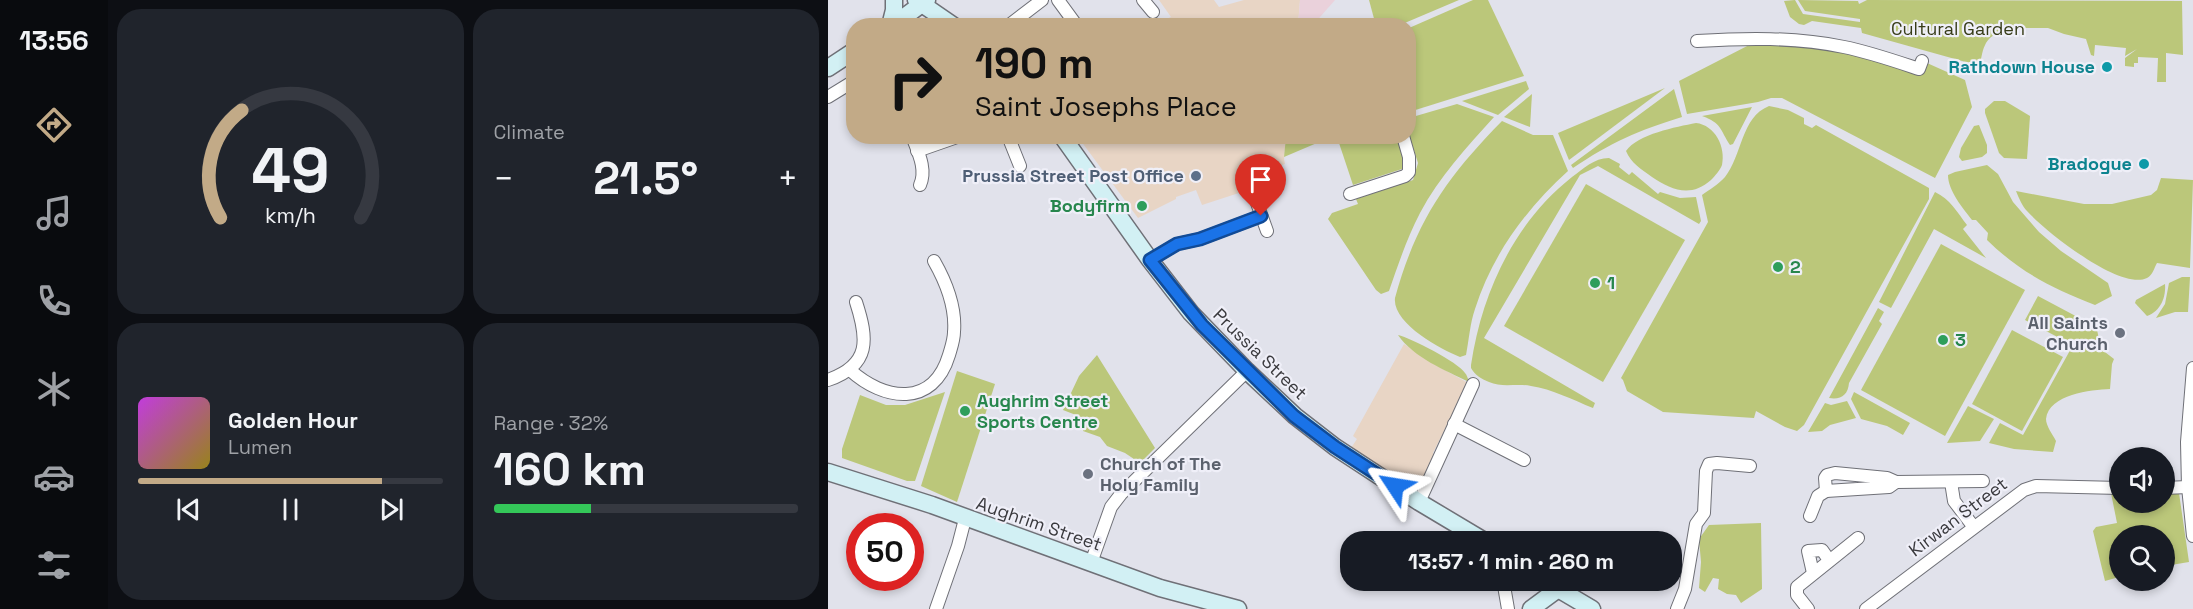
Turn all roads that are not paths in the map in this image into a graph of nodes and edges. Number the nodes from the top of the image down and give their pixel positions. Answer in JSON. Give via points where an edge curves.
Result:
{"nodes":[{"id":1,"x":894,"y":0,"type":"edge"},
{"id":2,"x":1042,"y":0,"type":"edge"},
{"id":3,"x":1058,"y":0,"type":"edge"},
{"id":4,"x":1143,"y":0,"type":"edge"},
{"id":5,"x":922,"y":1,"type":"edge"},
{"id":6,"x":1153,"y":12,"type":"dead end"},
{"id":7,"x":892,"y":18,"type":"edge"},
{"id":8,"x":901,"y":18,"type":"edge"},
{"id":9,"x":944,"y":18,"type":"edge"},
{"id":10,"x":1018,"y":18,"type":"edge"},
{"id":11,"x":1071,"y":18,"type":"edge"},
{"id":12,"x":1697,"y":41,"type":"dead end"},
{"id":13,"x":846,"y":56,"type":"edge"},
{"id":14,"x":1922,"y":61,"type":"dead end"},
{"id":15,"x":828,"y":68,"type":"edge"},
{"id":16,"x":846,"y":86,"type":"edge"},
{"id":17,"x":828,"y":97,"type":"edge"},
{"id":18,"x":915,"y":144,"type":"edge"},
{"id":19,"x":937,"y":144,"type":"edge"},
{"id":20,"x":1011,"y":144,"type":"edge"},
{"id":21,"x":1068,"y":144,"type":"edge"},
{"id":22,"x":1405,"y":144,"type":"edge"},
{"id":23,"x":917,"y":151,"type":"junction"},
{"id":24,"x":1020,"y":166,"type":"dead end"},
{"id":25,"x":920,"y":185,"type":"dead end"},
{"id":26,"x":1253,"y":192,"type":"dead end"},
{"id":27,"x":1350,"y":194,"type":"dead end"},
{"id":28,"x":1261,"y":216,"type":"junction"},
{"id":29,"x":1267,"y":231,"type":"dead end"},
{"id":30,"x":1150,"y":260,"type":"junction"},
{"id":31,"x":934,"y":261,"type":"dead end"},
{"id":32,"x":856,"y":302,"type":"dead end"},
{"id":33,"x":2193,"y":368,"type":"edge"},
{"id":34,"x":850,"y":370,"type":"junction"},
{"id":35,"x":1247,"y":371,"type":"junction"},
{"id":36,"x":828,"y":380,"type":"edge"},
{"id":37,"x":1473,"y":384,"type":"dead end"},
{"id":38,"x":1454,"y":424,"type":"junction"},
{"id":39,"x":1524,"y":460,"type":"dead end"},
{"id":40,"x":1750,"y":466,"type":"dead end"},
{"id":41,"x":828,"y":472,"type":"edge"},
{"id":42,"x":1983,"y":481,"type":"dead end"},
{"id":43,"x":1951,"y":483,"type":"junction"},
{"id":44,"x":2188,"y":487,"type":"junction"},
{"id":45,"x":2109,"y":488,"type":"edge"},
{"id":46,"x":2175,"y":488,"type":"edge"},
{"id":47,"x":1419,"y":502,"type":"junction"},
{"id":48,"x":1810,"y":516,"type":"dead end"},
{"id":49,"x":965,"y":519,"type":"junction"},
{"id":50,"x":1973,"y":526,"type":"junction"},
{"id":51,"x":1468,"y":531,"type":"edge"},
{"id":52,"x":2193,"y":536,"type":"edge"},
{"id":53,"x":1858,"y":538,"type":"dead end"},
{"id":54,"x":1829,"y":560,"type":"junction"},
{"id":55,"x":1091,"y":563,"type":"junction"},
{"id":56,"x":1813,"y":573,"type":"junction"},
{"id":57,"x":1505,"y":591,"type":"edge"},
{"id":58,"x":1546,"y":591,"type":"edge"},
{"id":59,"x":1561,"y":591,"type":"edge"},
{"id":60,"x":936,"y":609,"type":"edge"},
{"id":61,"x":1238,"y":609,"type":"edge"},
{"id":62,"x":1508,"y":609,"type":"edge"},
{"id":63,"x":1531,"y":609,"type":"edge"},
{"id":64,"x":1592,"y":609,"type":"edge"},
{"id":65,"x":1677,"y":609,"type":"edge"},
{"id":66,"x":1808,"y":609,"type":"edge"},
{"id":67,"x":1866,"y":609,"type":"edge"}],
"edges":[{"from":1,"to":7,"type":"main road"},
{"from":2,"to":10,"type":"street"},
{"from":3,"to":11,"type":"street"},
{"from":4,"to":6,"type":"street"},
{"from":5,"to":8,"type":"main road"},
{"from":5,"to":9,"type":"main road"},
{"from":12,"to":14,"type":"street","via":[[1772,36],[1857,47],[1919,69]]},
{"from":13,"to":15,"type":"main road"},
{"from":16,"to":17,"type":"street"},
{"from":18,"to":23,"type":"street"},
{"from":19,"to":23,"type":"street"},
{"from":20,"to":24,"type":"street"},
{"from":21,"to":30,"type":"main road","name":"Prussia Street"},
{"from":22,"to":27,"type":"street","via":[[1409,172],[1405,176]]},
{"from":23,"to":25,"type":"street","via":[[923,169]]},
{"from":26,"to":28,"type":"street"},
{"from":28,"to":29,"type":"street"},
{"from":28,"to":30,"type":"street","via":[[1177,244]]},
{"from":30,"to":35,"type":"main road","name":"Prussia Street","via":[[1202,325]]},
{"from":31,"to":34,"type":"street","via":[[961,331],[939,380],[920,392],[899,395],[879,391]]},
{"from":32,"to":34,"type":"street","via":[[865,339],[861,356]]},
{"from":33,"to":44,"type":"street"},
{"from":34,"to":36,"type":"street"},
{"from":35,"to":47,"type":"main road","name":"Prussia Street","via":[[1313,430]]},
{"from":35,"to":55,"type":"street","via":[[1121,494],[1111,507]]},
{"from":37,"to":38,"type":"street"},
{"from":38,"to":39,"type":"street"},
{"from":38,"to":47,"type":"street"},
{"from":40,"to":65,"type":"street","via":[[1709,464],[1704,513],[1696,524],[1685,589]]},
{"from":41,"to":49,"type":"main road","name":"Aughrim Street"},
{"from":42,"to":43,"type":"street"},
{"from":43,"to":48,"type":"street","via":[[1896,482],[1889,487],[1826,491],[1818,496]]},
{"from":43,"to":50,"type":"street","via":[[1954,501]]},
{"from":44,"to":46,"type":"street"},
{"from":44,"to":52,"type":"street"},
{"from":45,"to":50,"type":"street","name":"Kirwan Street","via":[[2036,486],[2024,490]]},
{"from":47,"to":51,"type":"main road","name":"Prussia Street"},
{"from":49,"to":55,"type":"main road","name":"Aughrim Street"},
{"from":49,"to":60,"type":"street"},
{"from":50,"to":67,"type":"street","name":"Kirwan Street"},
{"from":53,"to":54,"type":"street"},
{"from":54,"to":56,"type":"street"},
{"from":54,"to":56,"type":"street","via":[[1822,549],[1808,551]]},
{"from":55,"to":61,"type":"main road","name":"Aughrim Street","via":[[1160,588]]},
{"from":56,"to":66,"type":"street","via":[[1796,591]]},
{"from":57,"to":62,"type":"street"},
{"from":58,"to":63,"type":"main road"},
{"from":59,"to":64,"type":"main road"}]}
